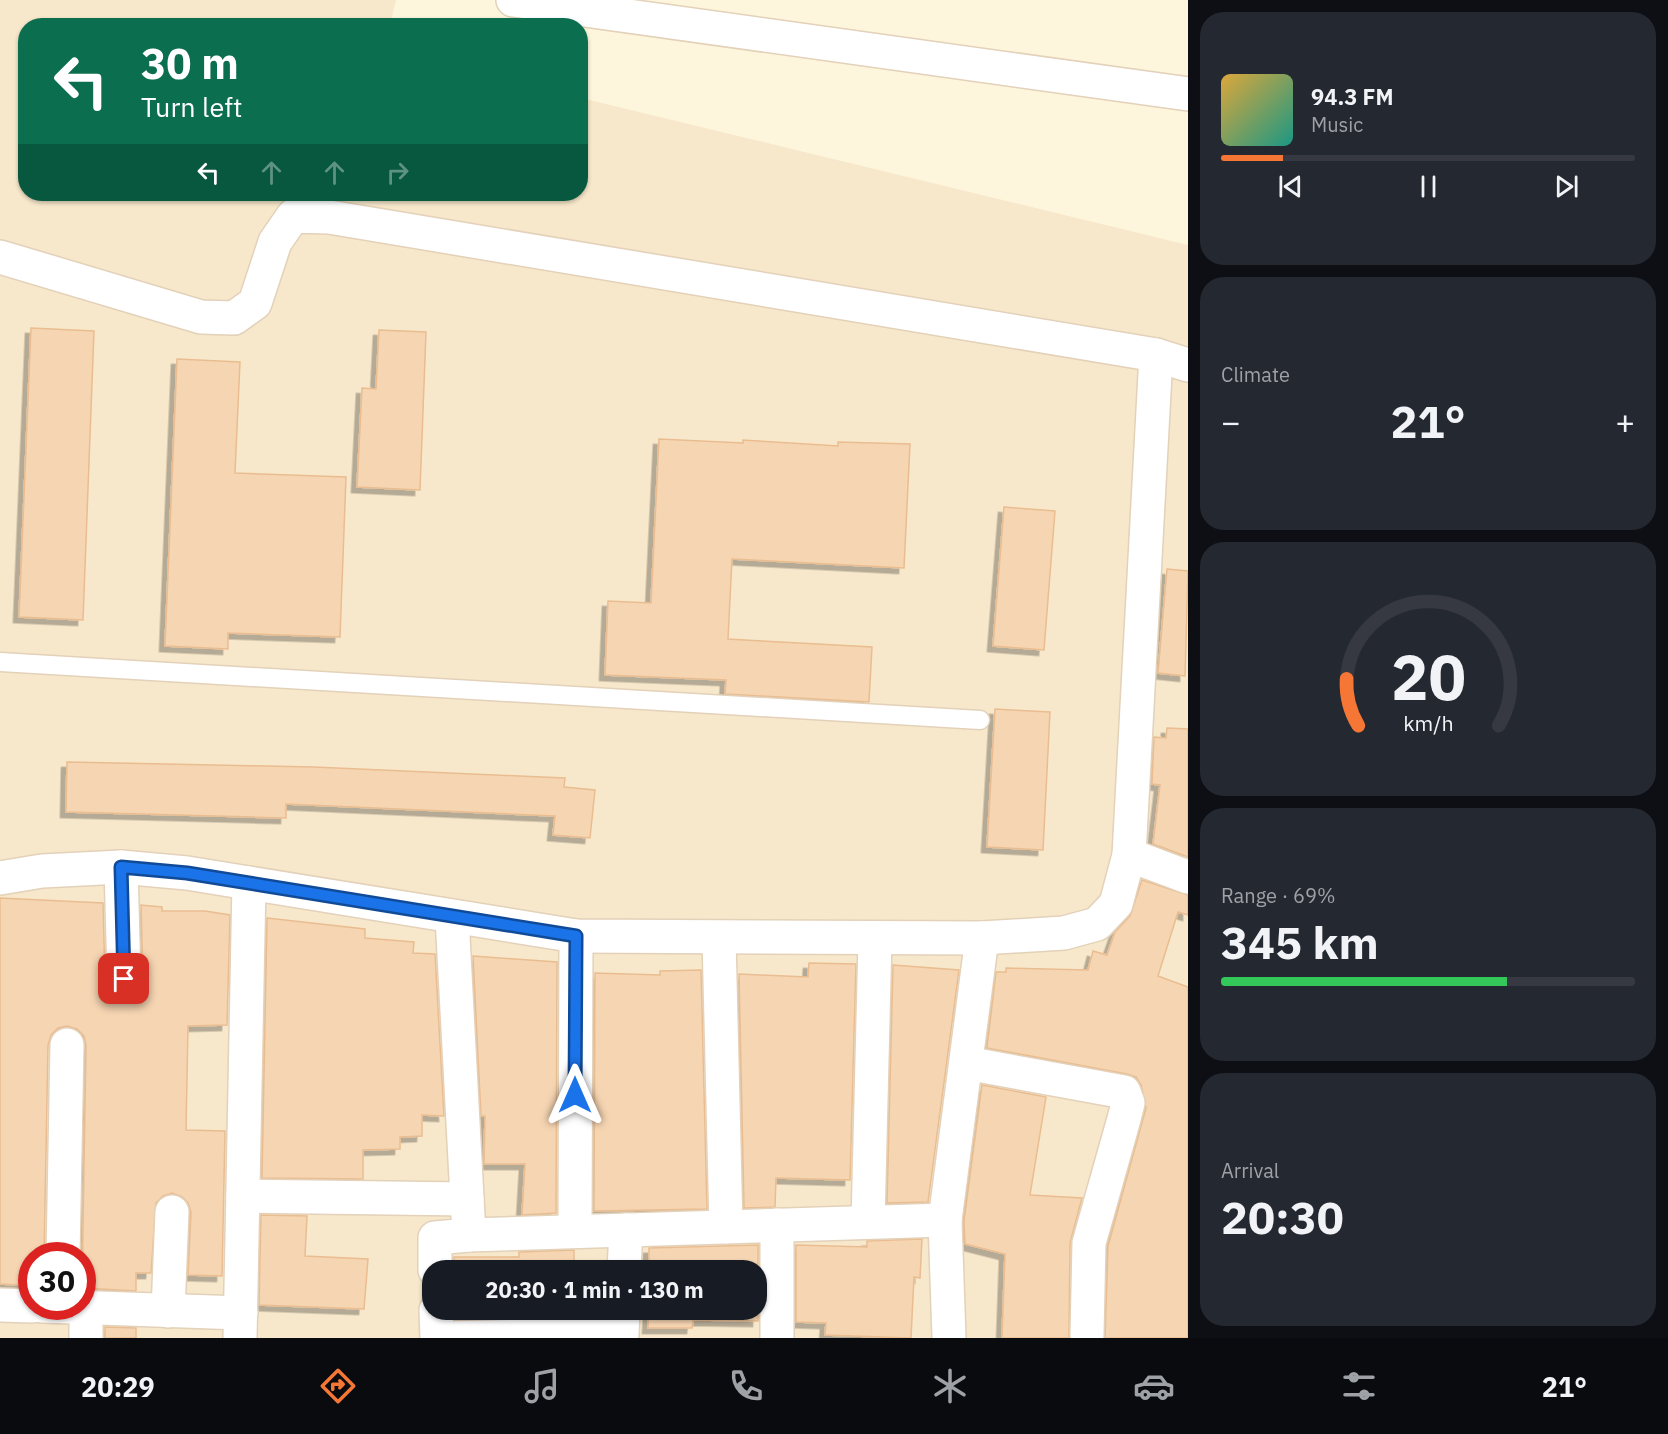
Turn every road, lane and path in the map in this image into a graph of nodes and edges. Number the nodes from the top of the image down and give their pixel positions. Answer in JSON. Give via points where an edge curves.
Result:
{"nodes":[{"id":1,"x":513,"y":0,"type":"edge"},
{"id":2,"x":1188,"y":94,"type":"edge"},
{"id":3,"x":0,"y":257,"type":"edge"},
{"id":4,"x":1156,"y":355,"type":"junction"},
{"id":5,"x":1188,"y":365,"type":"edge"},
{"id":6,"x":0,"y":662,"type":"edge"},
{"id":7,"x":980,"y":720,"type":"dead end"},
{"id":8,"x":1129,"y":855,"type":"junction"},
{"id":9,"x":121,"y":867,"type":"junction"},
{"id":10,"x":1188,"y":877,"type":"edge"},
{"id":11,"x":0,"y":878,"type":"edge"},
{"id":12,"x":249,"y":883,"type":"junction"},
{"id":13,"x":452,"y":917,"type":"junction"},
{"id":14,"x":576,"y":936,"type":"junction"},
{"id":15,"x":719,"y":938,"type":"junction"},
{"id":16,"x":982,"y":938,"type":"junction"},
{"id":17,"x":875,"y":939,"type":"junction"},
{"id":18,"x":124,"y":979,"type":"dead end"},
{"id":19,"x":67,"y":1045,"type":"dead end"},
{"id":20,"x":966,"y":1063,"type":"junction"},
{"id":21,"x":243,"y":1196,"type":"junction"},
{"id":22,"x":466,"y":1199,"type":"junction"},
{"id":23,"x":172,"y":1212,"type":"dead end"},
{"id":24,"x":945,"y":1220,"type":"junction"},
{"id":25,"x":868,"y":1222,"type":"junction"},
{"id":26,"x":777,"y":1226,"type":"junction"},
{"id":27,"x":726,"y":1227,"type":"junction"},
{"id":28,"x":575,"y":1230,"type":"junction"},
{"id":29,"x":626,"y":1230,"type":"junction"},
{"id":30,"x":469,"y":1235,"type":"junction"},
{"id":31,"x":63,"y":1242,"type":"edge"},
{"id":32,"x":435,"y":1260,"type":"edge"},
{"id":33,"x":624,"y":1260,"type":"edge"},
{"id":34,"x":0,"y":1305,"type":"edge"},
{"id":35,"x":18,"y":1306,"type":"edge"},
{"id":36,"x":168,"y":1311,"type":"junction"},
{"id":37,"x":96,"y":1314,"type":"edge"},
{"id":38,"x":436,"y":1320,"type":"edge"},
{"id":39,"x":623,"y":1320,"type":"edge"},
{"id":40,"x":241,"y":1325,"type":"edge"},
{"id":41,"x":1087,"y":1335,"type":"dead end"},
{"id":42,"x":437,"y":1338,"type":"edge"},
{"id":43,"x":444,"y":1338,"type":"edge"},
{"id":44,"x":777,"y":1338,"type":"edge"},
{"id":45,"x":949,"y":1338,"type":"edge"}],
"edges":[{"from":1,"to":2,"type":"street"},
{"from":3,"to":4,"type":"street","via":[[201,317],[234,318],[255,303],[275,242],[293,216],[329,217]]},
{"from":4,"to":5,"type":"street"},
{"from":4,"to":8,"type":"street"},
{"from":6,"to":7,"type":"lane"},
{"from":8,"to":10,"type":"street"},
{"from":8,"to":16,"type":"street","via":[[1116,904],[1097,924],[1064,933]]},
{"from":9,"to":11,"type":"street","via":[[42,871]]},
{"from":9,"to":12,"type":"street"},
{"from":9,"to":18,"type":"street"},
{"from":12,"to":13,"type":"street"},
{"from":12,"to":21,"type":"street"},
{"from":13,"to":14,"type":"street"},
{"from":13,"to":22,"type":"street"},
{"from":14,"to":15,"type":"street"},
{"from":14,"to":28,"type":"street"},
{"from":15,"to":17,"type":"street"},
{"from":15,"to":27,"type":"street"},
{"from":16,"to":17,"type":"street"},
{"from":16,"to":20,"type":"street"},
{"from":17,"to":25,"type":"street"},
{"from":19,"to":31,"type":"street"},
{"from":20,"to":24,"type":"street"},
{"from":20,"to":41,"type":"street","via":[[1124,1092],[1128,1103],[1125,1119],[1089,1243]]},
{"from":21,"to":22,"type":"street"},
{"from":21,"to":40,"type":"street"},
{"from":22,"to":30,"type":"street"},
{"from":23,"to":36,"type":"street"},
{"from":24,"to":25,"type":"street"},
{"from":24,"to":45,"type":"street"},
{"from":25,"to":26,"type":"street"},
{"from":26,"to":27,"type":"street"},
{"from":26,"to":44,"type":"street"},
{"from":27,"to":29,"type":"street"},
{"from":28,"to":29,"type":"street"},
{"from":28,"to":30,"type":"street"},
{"from":29,"to":33,"type":"street"},
{"from":30,"to":32,"type":"street","via":[[435,1238]]},
{"from":34,"to":35,"type":"street"},
{"from":36,"to":37,"type":"street"},
{"from":36,"to":40,"type":"street"},
{"from":38,"to":42,"type":"street"},
{"from":39,"to":43,"type":"street","via":[[622,1334]]}]}
